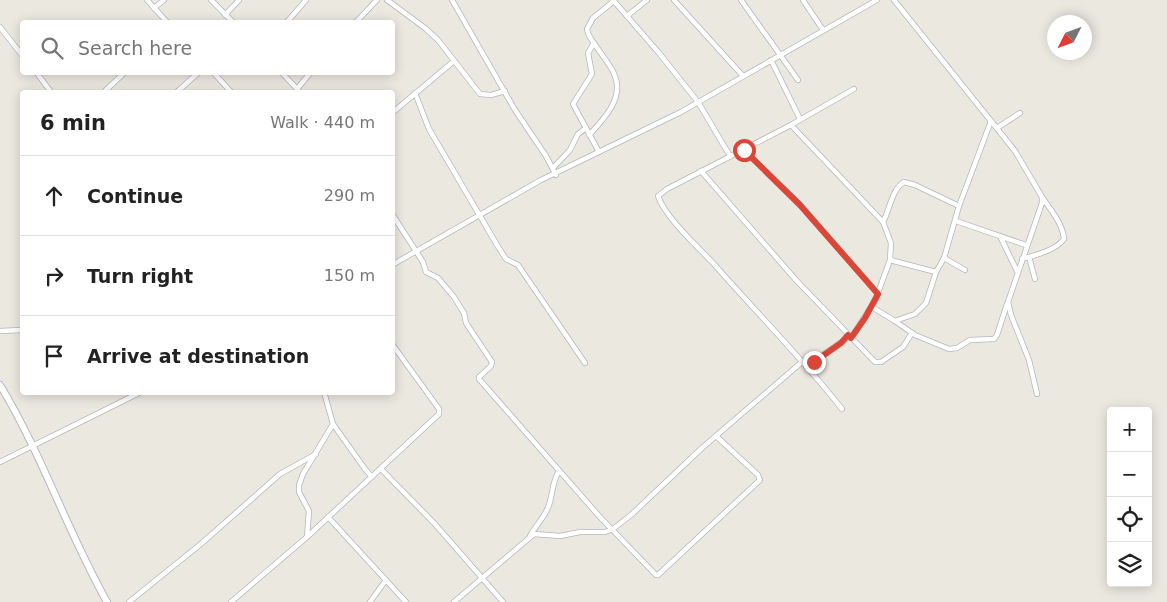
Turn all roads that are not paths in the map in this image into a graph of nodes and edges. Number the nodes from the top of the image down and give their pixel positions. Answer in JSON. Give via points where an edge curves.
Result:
{"nodes":[{"id":1,"x":147,"y":0,"type":"edge"},
{"id":2,"x":164,"y":0,"type":"edge"},
{"id":3,"x":211,"y":0,"type":"edge"},
{"id":4,"x":239,"y":0,"type":"edge"},
{"id":5,"x":306,"y":0,"type":"edge"},
{"id":6,"x":377,"y":0,"type":"edge"},
{"id":7,"x":387,"y":0,"type":"edge"},
{"id":8,"x":452,"y":0,"type":"edge"},
{"id":9,"x":613,"y":0,"type":"edge"},
{"id":10,"x":646,"y":0,"type":"edge"},
{"id":11,"x":674,"y":0,"type":"edge"},
{"id":12,"x":741,"y":0,"type":"edge"},
{"id":13,"x":803,"y":0,"type":"edge"},
{"id":14,"x":877,"y":0,"type":"edge"},
{"id":15,"x":894,"y":0,"type":"edge"},
{"id":16,"x":154,"y":8,"type":"junction"},
{"id":17,"x":225,"y":15,"type":"junction"},
{"id":18,"x":627,"y":16,"type":"junction"},
{"id":19,"x":165,"y":20,"type":"edge"},
{"id":20,"x":231,"y":20,"type":"edge"},
{"id":21,"x":289,"y":20,"type":"edge"},
{"id":22,"x":358,"y":20,"type":"edge"},
{"id":23,"x":0,"y":27,"type":"edge"},
{"id":24,"x":823,"y":30,"type":"junction"},
{"id":25,"x":594,"y":43,"type":"junction"},
{"id":26,"x":20,"y":52,"type":"edge"},
{"id":27,"x":781,"y":55,"type":"junction"},
{"id":28,"x":454,"y":60,"type":"junction"},
{"id":29,"x":772,"y":60,"type":"junction"},
{"id":30,"x":38,"y":75,"type":"edge"},
{"id":31,"x":122,"y":75,"type":"edge"},
{"id":32,"x":196,"y":75,"type":"edge"},
{"id":33,"x":216,"y":75,"type":"edge"},
{"id":34,"x":284,"y":75,"type":"edge"},
{"id":35,"x":309,"y":75,"type":"edge"},
{"id":36,"x":743,"y":76,"type":"junction"},
{"id":37,"x":798,"y":80,"type":"dead end"},
{"id":38,"x":854,"y":89,"type":"dead end"},
{"id":39,"x":50,"y":90,"type":"edge"},
{"id":40,"x":106,"y":90,"type":"edge"},
{"id":41,"x":179,"y":90,"type":"edge"},
{"id":42,"x":229,"y":90,"type":"edge"},
{"id":43,"x":297,"y":90,"type":"edge"},
{"id":44,"x":299,"y":90,"type":"edge"},
{"id":45,"x":505,"y":92,"type":"junction"},
{"id":46,"x":415,"y":93,"type":"junction"},
{"id":47,"x":698,"y":102,"type":"junction"},
{"id":48,"x":395,"y":110,"type":"edge"},
{"id":49,"x":1020,"y":113,"type":"dead end"},
{"id":50,"x":800,"y":119,"type":"junction"},
{"id":51,"x":991,"y":121,"type":"junction"},
{"id":52,"x":791,"y":125,"type":"junction"},
{"id":53,"x":586,"y":128,"type":"junction"},
{"id":54,"x":997,"y":128,"type":"junction"},
{"id":55,"x":589,"y":135,"type":"junction"},
{"id":56,"x":744,"y":150,"type":"junction"},
{"id":57,"x":599,"y":152,"type":"junction"},
{"id":58,"x":730,"y":156,"type":"junction"},
{"id":59,"x":553,"y":168,"type":"junction"},
{"id":60,"x":701,"y":171,"type":"junction"},
{"id":61,"x":556,"y":175,"type":"junction"},
{"id":62,"x":1042,"y":197,"type":"junction"},
{"id":63,"x":959,"y":206,"type":"junction"},
{"id":64,"x":481,"y":216,"type":"junction"},
{"id":65,"x":395,"y":219,"type":"edge"},
{"id":66,"x":956,"y":221,"type":"junction"},
{"id":67,"x":883,"y":222,"type":"junction"},
{"id":68,"x":1000,"y":236,"type":"junction"},
{"id":69,"x":1026,"y":245,"type":"junction"},
{"id":70,"x":416,"y":251,"type":"junction"},
{"id":71,"x":1029,"y":257,"type":"junction"},
{"id":72,"x":944,"y":258,"type":"junction"},
{"id":73,"x":1022,"y":259,"type":"junction"},
{"id":74,"x":890,"y":260,"type":"junction"},
{"id":75,"x":395,"y":263,"type":"edge"},
{"id":76,"x":965,"y":270,"type":"dead end"},
{"id":77,"x":936,"y":272,"type":"junction"},
{"id":78,"x":1017,"y":272,"type":"junction"},
{"id":79,"x":1034,"y":278,"type":"dead end"},
{"id":80,"x":878,"y":294,"type":"junction"},
{"id":81,"x":1008,"y":302,"type":"junction"},
{"id":82,"x":872,"y":307,"type":"junction"},
{"id":83,"x":896,"y":321,"type":"junction"},
{"id":84,"x":20,"y":330,"type":"edge"},
{"id":85,"x":0,"y":331,"type":"edge"},
{"id":86,"x":912,"y":333,"type":"junction"},
{"id":87,"x":849,"y":337,"type":"junction"},
{"id":88,"x":395,"y":348,"type":"edge"},
{"id":89,"x":585,"y":363,"type":"dead end"},
{"id":90,"x":804,"y":364,"type":"junction"},
{"id":91,"x":0,"y":385,"type":"edge"},
{"id":92,"x":1037,"y":394,"type":"dead end"},
{"id":93,"x":135,"y":395,"type":"edge"},
{"id":94,"x":325,"y":395,"type":"edge"},
{"id":95,"x":842,"y":409,"type":"dead end"},
{"id":96,"x":333,"y":424,"type":"junction"},
{"id":97,"x":716,"y":436,"type":"junction"},
{"id":98,"x":34,"y":446,"type":"junction"},
{"id":99,"x":316,"y":454,"type":"junction"},
{"id":100,"x":0,"y":462,"type":"edge"},
{"id":101,"x":381,"y":469,"type":"junction"},
{"id":102,"x":559,"y":471,"type":"junction"},
{"id":103,"x":372,"y":477,"type":"junction"},
{"id":104,"x":328,"y":517,"type":"junction"},
{"id":105,"x":613,"y":529,"type":"junction"},
{"id":106,"x":307,"y":537,"type":"junction"},
{"id":107,"x":529,"y":537,"type":"junction"},
{"id":108,"x":483,"y":579,"type":"junction"},
{"id":109,"x":386,"y":580,"type":"junction"},
{"id":110,"x":106,"y":602,"type":"edge"},
{"id":111,"x":129,"y":602,"type":"edge"},
{"id":112,"x":231,"y":602,"type":"edge"},
{"id":113,"x":370,"y":602,"type":"edge"},
{"id":114,"x":406,"y":602,"type":"edge"},
{"id":115,"x":454,"y":602,"type":"edge"},
{"id":116,"x":503,"y":602,"type":"edge"}],
"edges":[{"from":1,"to":16,"type":"street"},
{"from":2,"to":16,"type":"street"},
{"from":3,"to":17,"type":"street"},
{"from":4,"to":17,"type":"street"},
{"from":5,"to":21,"type":"street"},
{"from":6,"to":22,"type":"street"},
{"from":7,"to":28,"type":"street","via":[[425,28]]},
{"from":8,"to":45,"type":"street"},
{"from":9,"to":18,"type":"street"},
{"from":9,"to":25,"type":"street","via":[[590,23],[587,32]]},
{"from":10,"to":18,"type":"street"},
{"from":11,"to":36,"type":"street"},
{"from":12,"to":27,"type":"street"},
{"from":13,"to":24,"type":"street"},
{"from":14,"to":24,"type":"street"},
{"from":15,"to":51,"type":"street"},
{"from":16,"to":19,"type":"street"},
{"from":17,"to":20,"type":"street"},
{"from":18,"to":47,"type":"street"},
{"from":23,"to":26,"type":"street"},
{"from":24,"to":27,"type":"street"},
{"from":25,"to":53,"type":"street","via":[[588,53],[592,74],[573,104]]},
{"from":25,"to":55,"type":"street","via":[[617,82],[612,107]]},
{"from":27,"to":29,"type":"street"},
{"from":27,"to":37,"type":"street"},
{"from":28,"to":45,"type":"street","via":[[480,94]]},
{"from":28,"to":46,"type":"street"},
{"from":29,"to":36,"type":"street"},
{"from":29,"to":50,"type":"street"},
{"from":30,"to":39,"type":"street"},
{"from":31,"to":40,"type":"street"},
{"from":32,"to":41,"type":"street"},
{"from":33,"to":42,"type":"street"},
{"from":34,"to":43,"type":"street"},
{"from":35,"to":44,"type":"street"},
{"from":36,"to":47,"type":"street"},
{"from":38,"to":50,"type":"street"},
{"from":45,"to":59,"type":"street"},
{"from":46,"to":48,"type":"street"},
{"from":46,"to":64,"type":"street","via":[[429,129]]},
{"from":47,"to":57,"type":"street"},
{"from":47,"to":58,"type":"street"},
{"from":49,"to":54,"type":"street"},
{"from":50,"to":52,"type":"street"},
{"from":51,"to":54,"type":"street"},
{"from":51,"to":63,"type":"street"},
{"from":52,"to":56,"type":"street"},
{"from":52,"to":67,"type":"street"},
{"from":53,"to":55,"type":"street"},
{"from":53,"to":59,"type":"street"},
{"from":54,"to":62,"type":"street","via":[[1015,151]]},
{"from":55,"to":57,"type":"street"},
{"from":56,"to":58,"type":"street"},
{"from":56,"to":80,"type":"street","via":[[800,205]]},
{"from":57,"to":61,"type":"street"},
{"from":58,"to":60,"type":"street"},
{"from":59,"to":61,"type":"street"},
{"from":60,"to":87,"type":"street"},
{"from":60,"to":90,"type":"street","via":[[661,192],[659,199],[732,287]]},
{"from":61,"to":64,"type":"street","via":[[541,180]]},
{"from":62,"to":69,"type":"street"},
{"from":62,"to":71,"type":"street","via":[[1064,239],[1053,248]]},
{"from":63,"to":66,"type":"street"},
{"from":63,"to":67,"type":"street","via":[[904,182],[896,188]]},
{"from":64,"to":70,"type":"street"},
{"from":64,"to":89,"type":"street","via":[[506,258],[518,265]]},
{"from":65,"to":70,"type":"street"},
{"from":66,"to":68,"type":"street"},
{"from":66,"to":72,"type":"street"},
{"from":67,"to":74,"type":"street","via":[[891,243]]},
{"from":68,"to":69,"type":"street"},
{"from":68,"to":78,"type":"street"},
{"from":69,"to":73,"type":"street"},
{"from":70,"to":75,"type":"street"},
{"from":70,"to":102,"type":"street","via":[[426,272],[438,278],[454,297],[466,323],[492,362],[479,379]]},
{"from":71,"to":73,"type":"street"},
{"from":71,"to":79,"type":"street"},
{"from":72,"to":76,"type":"street"},
{"from":72,"to":77,"type":"street"},
{"from":73,"to":78,"type":"street"},
{"from":74,"to":77,"type":"street"},
{"from":74,"to":80,"type":"street"},
{"from":77,"to":83,"type":"street","via":[[924,307]]},
{"from":78,"to":81,"type":"street"},
{"from":80,"to":82,"type":"street"},
{"from":81,"to":86,"type":"street","via":[[997,335],[992,340],[970,340],[951,350]]},
{"from":81,"to":92,"type":"street","via":[[1010,315],[1029,360]]},
{"from":82,"to":83,"type":"street"},
{"from":82,"to":87,"type":"street"},
{"from":83,"to":86,"type":"street"},
{"from":84,"to":85,"type":"street"},
{"from":86,"to":87,"type":"street","via":[[904,347],[879,363]]},
{"from":87,"to":90,"type":"street"},
{"from":88,"to":101,"type":"street","via":[[440,411]]},
{"from":90,"to":95,"type":"street"},
{"from":90,"to":97,"type":"street"},
{"from":91,"to":98,"type":"street"},
{"from":93,"to":98,"type":"street"},
{"from":94,"to":96,"type":"street"},
{"from":96,"to":99,"type":"street"},
{"from":96,"to":103,"type":"street"},
{"from":97,"to":105,"type":"street"},
{"from":97,"to":105,"type":"street","via":[[760,480],[658,575]]},
{"from":98,"to":100,"type":"street"},
{"from":98,"to":110,"type":"street"},
{"from":99,"to":106,"type":"street","via":[[299,485],[309,511]]},
{"from":99,"to":111,"type":"street","via":[[283,471]]},
{"from":101,"to":103,"type":"street"},
{"from":101,"to":108,"type":"street"},
{"from":102,"to":105,"type":"street"},
{"from":102,"to":107,"type":"street","via":[[545,514]]},
{"from":103,"to":104,"type":"street"},
{"from":104,"to":106,"type":"street"},
{"from":104,"to":109,"type":"street"},
{"from":105,"to":107,"type":"street","via":[[560,536],[536,533]]},
{"from":106,"to":112,"type":"street"},
{"from":107,"to":108,"type":"street"},
{"from":108,"to":115,"type":"street"},
{"from":108,"to":116,"type":"street"},
{"from":109,"to":113,"type":"street"},
{"from":109,"to":114,"type":"street"}]}
